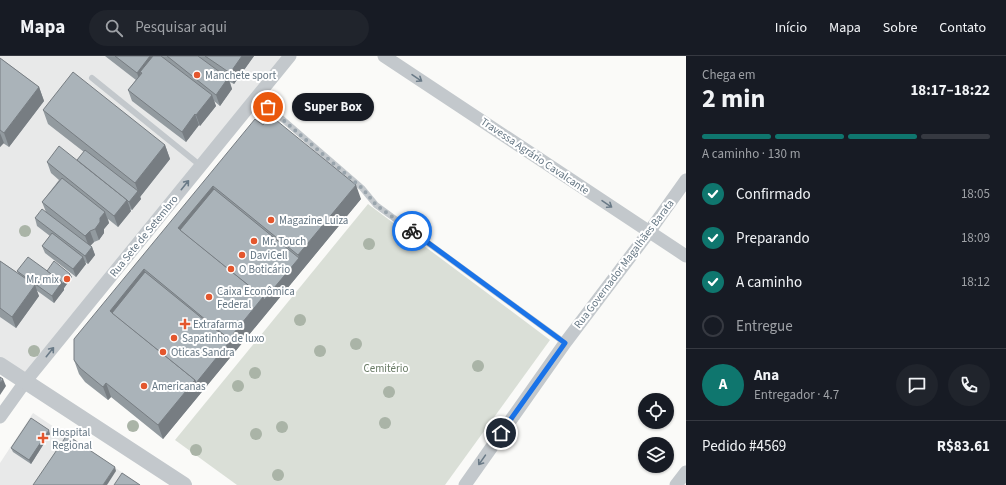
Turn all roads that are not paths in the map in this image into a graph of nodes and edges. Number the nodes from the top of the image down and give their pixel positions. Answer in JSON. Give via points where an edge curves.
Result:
{"nodes":[{"id":1,"x":290,"y":56,"type":"edge"},
{"id":2,"x":384,"y":56,"type":"edge"},
{"id":3,"x":92,"y":78,"type":"dead end"},
{"id":4,"x":256,"y":97,"type":"junction"},
{"id":5,"x":201,"y":166,"type":"junction"},
{"id":6,"x":686,"y":180,"type":"edge"},
{"id":7,"x":649,"y":232,"type":"junction"},
{"id":8,"x":686,"y":256,"type":"edge"},
{"id":9,"x":565,"y":343,"type":"junction"},
{"id":10,"x":0,"y":365,"type":"edge"},
{"id":11,"x":25,"y":382,"type":"junction"},
{"id":12,"x":0,"y":417,"type":"edge"},
{"id":13,"x":686,"y":472,"type":"edge"},
{"id":14,"x":184,"y":485,"type":"edge"},
{"id":15,"x":465,"y":485,"type":"edge"},
{"id":16,"x":676,"y":485,"type":"edge"}],
"edges":[{"from":1,"to":4,"type":"street","name":"Rua Sete de Setembro"},
{"from":2,"to":7,"type":"street","name":"Travessa Agrário Cavalcante","one_way":true},
{"from":3,"to":5,"type":"lane"},
{"from":4,"to":5,"type":"street","name":"Rua Sete de Setembro"},
{"from":4,"to":9,"type":"lane","via":[[362,188],[376,205]]},
{"from":11,"to":5,"type":"street","name":"Rua Sete de Setembro","one_way":true},
{"from":6,"to":7,"type":"street","name":"Rua Governador Magalhães Barata"},
{"from":7,"to":8,"type":"street","name":"Travessa Agrário Cavalcante"},
{"from":7,"to":9,"type":"street","name":"Rua Governador Magalhães Barata"},
{"from":9,"to":15,"type":"street","name":"Rua Governador Magalhães Barata","one_way":true},
{"from":10,"to":11,"type":"street"},
{"from":11,"to":12,"type":"street","name":"Rua Sete de Setembro"},
{"from":11,"to":14,"type":"street"},
{"from":13,"to":16,"type":"street"}]}
